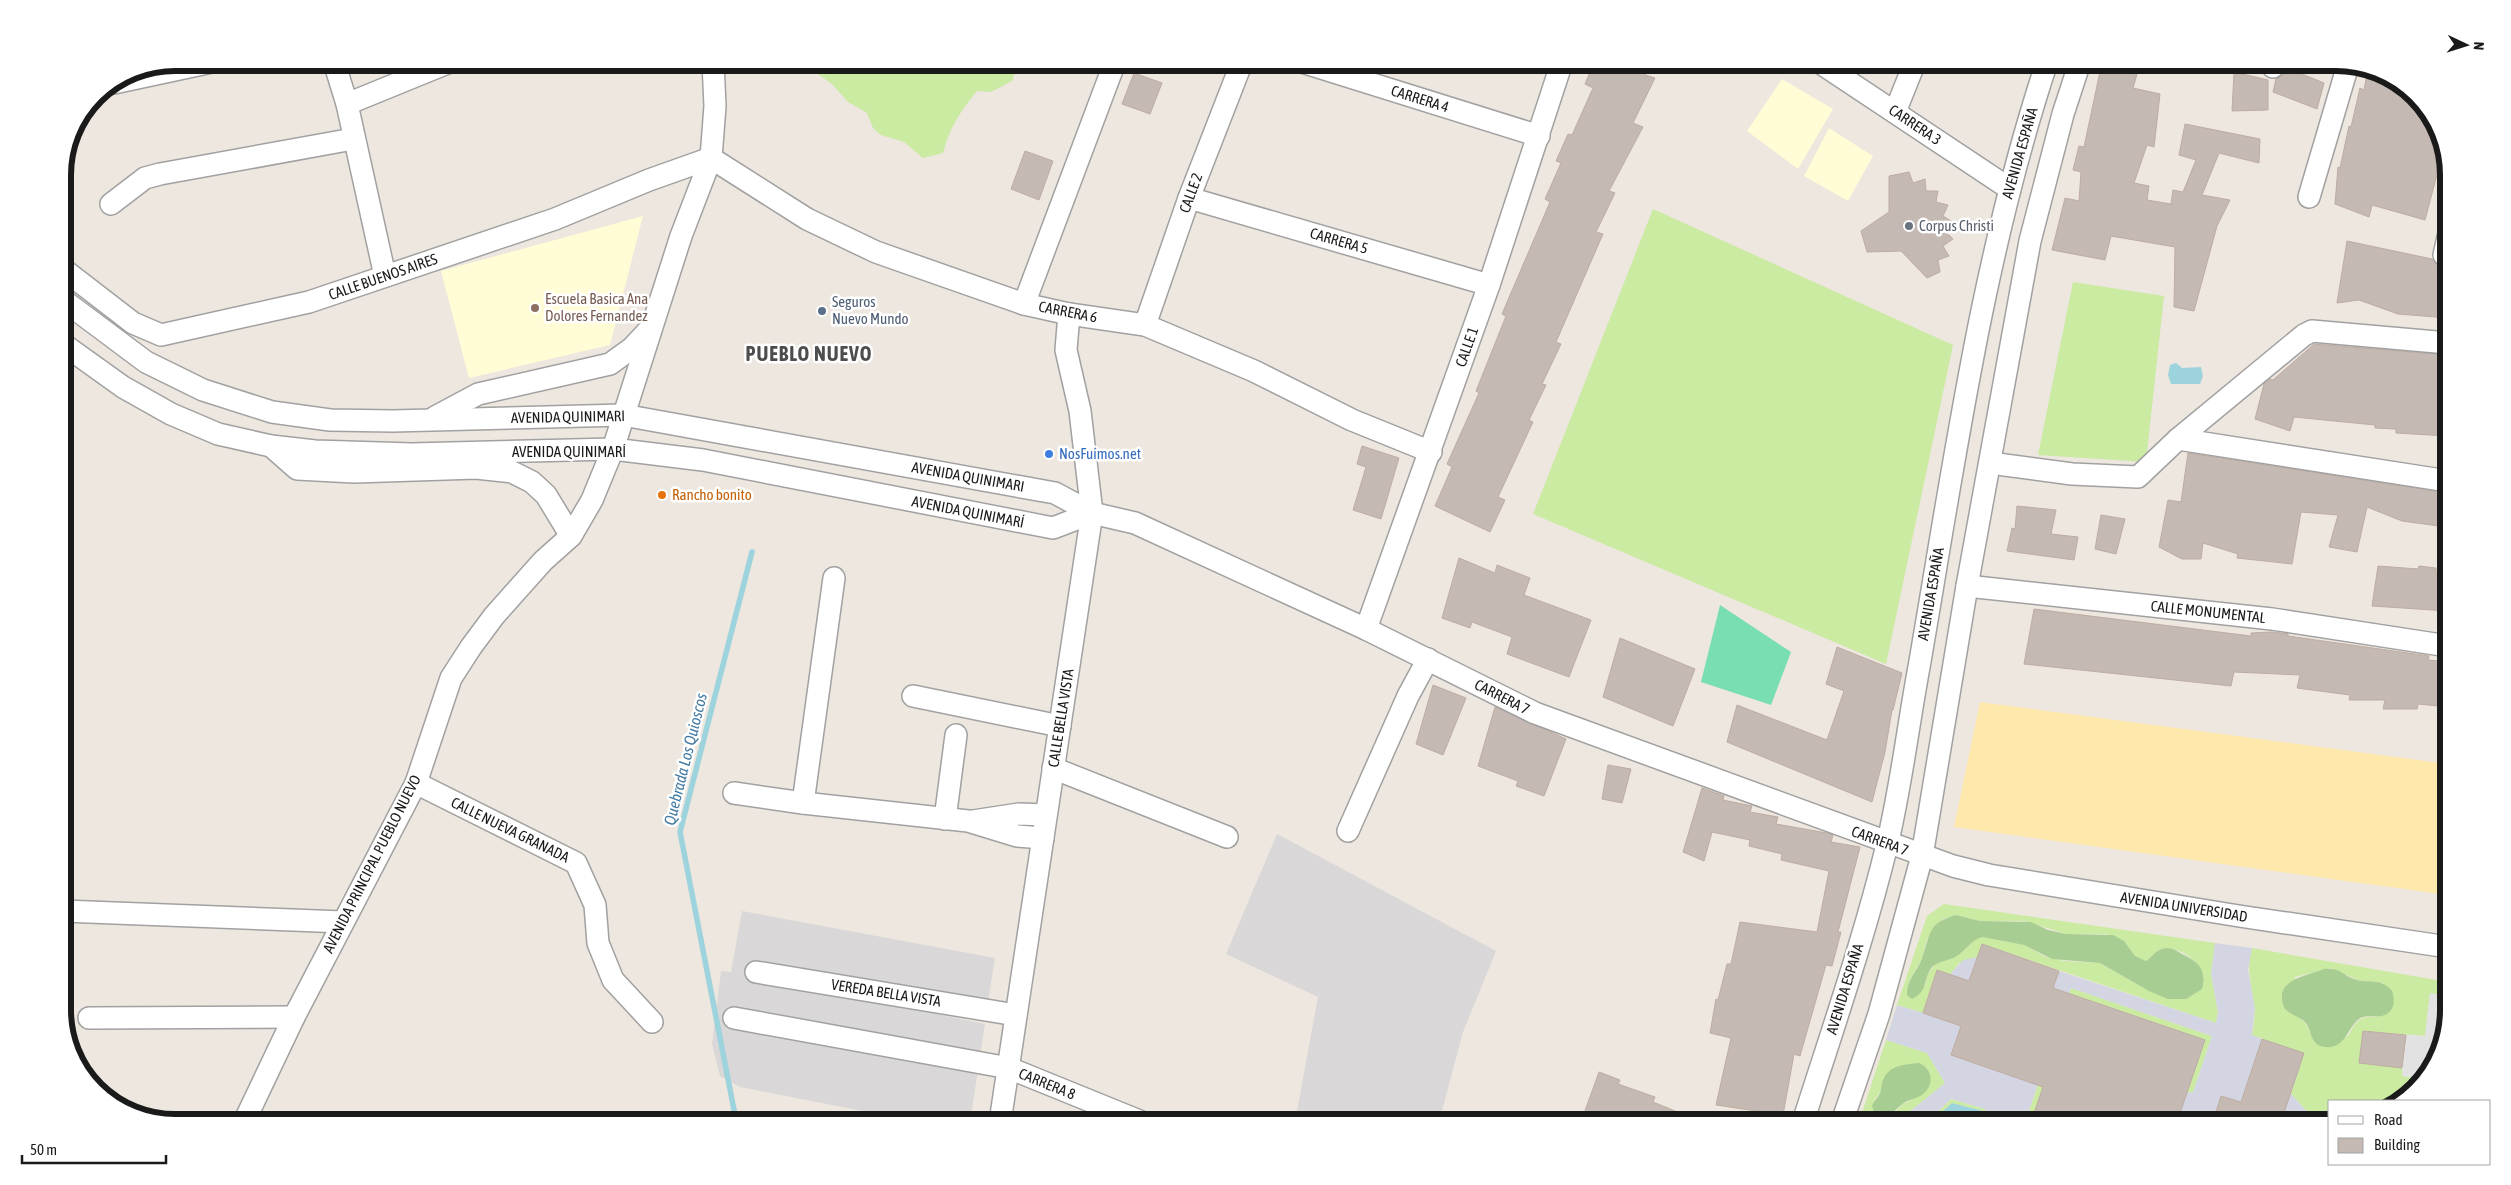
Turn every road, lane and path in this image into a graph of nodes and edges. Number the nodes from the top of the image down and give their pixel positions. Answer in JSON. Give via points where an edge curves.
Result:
{"nodes":[{"id":1,"x":337,"y":71,"type":"edge"},
{"id":2,"x":428,"y":71,"type":"edge"},
{"id":3,"x":714,"y":71,"type":"edge"},
{"id":4,"x":1111,"y":71,"type":"edge"},
{"id":5,"x":1238,"y":71,"type":"edge"},
{"id":6,"x":1331,"y":71,"type":"edge"},
{"id":7,"x":1559,"y":71,"type":"edge"},
{"id":8,"x":1834,"y":71,"type":"edge"},
{"id":9,"x":1912,"y":71,"type":"edge"},
{"id":10,"x":2044,"y":71,"type":"edge"},
{"id":11,"x":2077,"y":71,"type":"edge"},
{"id":12,"x":164,"y":72,"type":"edge"},
{"id":13,"x":2346,"y":72,"type":"edge"},
{"id":14,"x":149,"y":75,"type":"edge"},
{"id":15,"x":347,"y":104,"type":"junction"},
{"id":16,"x":1896,"y":112,"type":"junction"},
{"id":17,"x":1538,"y":136,"type":"junction"},
{"id":18,"x":354,"y":139,"type":"junction"},
{"id":19,"x":710,"y":158,"type":"junction"},
{"id":20,"x":2010,"y":189,"type":"junction"},
{"id":21,"x":2309,"y":197,"type":"dead end"},
{"id":22,"x":1189,"y":198,"type":"junction"},
{"id":23,"x":111,"y":204,"type":"dead end"},
{"id":24,"x":71,"y":275,"type":"edge"},
{"id":25,"x":385,"y":276,"type":"junction"},
{"id":26,"x":1489,"y":285,"type":"junction"},
{"id":27,"x":1024,"y":304,"type":"junction"},
{"id":28,"x":71,"y":306,"type":"edge"},
{"id":29,"x":1069,"y":314,"type":"junction"},
{"id":30,"x":1145,"y":325,"type":"junction"},
{"id":31,"x":651,"y":328,"type":"junction"},
{"id":32,"x":2440,"y":342,"type":"edge"},
{"id":33,"x":71,"y":350,"type":"edge"},
{"id":34,"x":624,"y":415,"type":"junction"},
{"id":35,"x":431,"y":420,"type":"junction"},
{"id":36,"x":2178,"y":439,"type":"junction"},
{"id":37,"x":271,"y":446,"type":"junction"},
{"id":38,"x":613,"y":449,"type":"junction"},
{"id":39,"x":1431,"y":452,"type":"junction"},
{"id":40,"x":1990,"y":463,"type":"junction"},
{"id":41,"x":2440,"y":480,"type":"edge"},
{"id":42,"x":1092,"y":513,"type":"junction"},
{"id":43,"x":571,"y":536,"type":"junction"},
{"id":44,"x":834,"y":578,"type":"dead end"},
{"id":45,"x":1968,"y":586,"type":"junction"},
{"id":46,"x":1366,"y":629,"type":"junction"},
{"id":47,"x":2440,"y":645,"type":"edge"},
{"id":48,"x":1428,"y":660,"type":"junction"},
{"id":49,"x":914,"y":696,"type":"dead end"},
{"id":50,"x":1060,"y":726,"type":"junction"},
{"id":51,"x":956,"y":736,"type":"dead end"},
{"id":52,"x":1053,"y":768,"type":"junction"},
{"id":53,"x":416,"y":784,"type":"junction"},
{"id":54,"x":734,"y":793,"type":"dead end"},
{"id":55,"x":803,"y":803,"type":"junction"},
{"id":56,"x":1046,"y":814,"type":"junction"},
{"id":57,"x":945,"y":819,"type":"junction"},
{"id":58,"x":968,"y":822,"type":"junction"},
{"id":59,"x":1348,"y":831,"type":"dead end"},
{"id":60,"x":1227,"y":837,"type":"dead end"},
{"id":61,"x":1043,"y":838,"type":"junction"},
{"id":62,"x":1887,"y":843,"type":"junction"},
{"id":63,"x":1922,"y":856,"type":"junction"},
{"id":64,"x":71,"y":915,"type":"edge"},
{"id":65,"x":343,"y":922,"type":"junction"},
{"id":66,"x":2440,"y":946,"type":"edge"},
{"id":67,"x":756,"y":972,"type":"dead end"},
{"id":68,"x":1016,"y":1014,"type":"junction"},
{"id":69,"x":294,"y":1017,"type":"junction"},
{"id":70,"x":89,"y":1018,"type":"dead end"},
{"id":71,"x":734,"y":1018,"type":"dead end"},
{"id":72,"x":652,"y":1022,"type":"dead end"},
{"id":73,"x":1008,"y":1068,"type":"junction"},
{"id":74,"x":248,"y":1114,"type":"edge"},
{"id":75,"x":1001,"y":1114,"type":"edge"},
{"id":76,"x":1120,"y":1114,"type":"edge"},
{"id":77,"x":1805,"y":1114,"type":"edge"},
{"id":78,"x":1845,"y":1114,"type":"edge"}],
"edges":[{"from":1,"to":15,"type":"street"},
{"from":2,"to":15,"type":"street"},
{"from":3,"to":19,"type":"street","name":"AVENIDA PRINCIPAL PUEBLO NUEVO","via":[[716,106]]},
{"from":4,"to":27,"type":"street"},
{"from":5,"to":22,"type":"street","name":"CALLE 2"},
{"from":6,"to":17,"type":"street","name":"CARRERA 4"},
{"from":7,"to":17,"type":"street","name":"CALLE 1"},
{"from":8,"to":16,"type":"street","name":"CARRERA 3"},
{"from":9,"to":16,"type":"street"},
{"from":10,"to":20,"type":"street","name":"AVENIDA ESPAÑA"},
{"from":11,"to":40,"type":"street","name":"AVENIDA ESPAÑA","via":[[2030,241]]},
{"from":12,"to":14,"type":"street"},
{"from":13,"to":21,"type":"street"},
{"from":15,"to":18,"type":"street"},
{"from":16,"to":20,"type":"street","name":"CARRERA 3"},
{"from":17,"to":26,"type":"street","name":"CALLE 1"},
{"from":18,"to":23,"type":"street","via":[[145,178]]},
{"from":18,"to":25,"type":"street"},
{"from":19,"to":25,"type":"street","name":"CALLE BUENOS AIRES","via":[[555,219]]},
{"from":19,"to":27,"type":"street","name":"CARRERA 6","via":[[807,220],[876,252]]},
{"from":19,"to":31,"type":"street","name":"AVENIDA PRINCIPAL PUEBLO NUEVO"},
{"from":20,"to":62,"type":"street","name":"AVENIDA ESPAÑA","via":[[1983,306]]},
{"from":22,"to":26,"type":"street","name":"CARRERA 5"},
{"from":22,"to":30,"type":"street","name":"CALLE 2"},
{"from":24,"to":25,"type":"street","name":"CALLE BUENOS AIRES","via":[[133,323],[161,335],[309,302]]},
{"from":26,"to":39,"type":"street","name":"CALLE 1"},
{"from":27,"to":29,"type":"street","name":"CARRERA 6"},
{"from":28,"to":35,"type":"street","name":"AVENIDA QUINIMARI","via":[[146,362],[203,390],[272,412],[330,420]]},
{"from":29,"to":30,"type":"street","name":"CARRERA 6"},
{"from":29,"to":42,"type":"street","name":"CALLE BELLA VISTA","via":[[1066,350],[1080,412]]},
{"from":30,"to":39,"type":"street","name":"CARRERA 6","via":[[1254,371],[1352,420]]},
{"from":31,"to":34,"type":"street","name":"AVENIDA PRINCIPAL PUEBLO NUEVO"},
{"from":31,"to":35,"type":"street","via":[[610,364],[478,394]]},
{"from":32,"to":36,"type":"street","via":[[2312,331]]},
{"from":33,"to":37,"type":"street","name":"AVENIDA QUINIMARÍ","via":[[123,387],[171,414],[218,434]]},
{"from":34,"to":35,"type":"street","name":"AVENIDA QUINIMARI"},
{"from":34,"to":38,"type":"street","name":"AVENIDA PRINCIPAL PUEBLO NUEVO"},
{"from":34,"to":42,"type":"street","name":"AVENIDA QUINIMARI","via":[[1055,493]]},
{"from":36,"to":40,"type":"street","via":[[2138,478],[2072,474]]},
{"from":36,"to":41,"type":"street"},
{"from":37,"to":38,"type":"street","name":"AVENIDA QUINIMARÍ","via":[[412,454]]},
{"from":37,"to":43,"type":"street","via":[[297,469],[354,472],[476,468],[512,472],[532,482],[546,495]]},
{"from":38,"to":42,"type":"street","name":"AVENIDA QUINIMARÍ","via":[[703,460],[1053,528]]},
{"from":38,"to":43,"type":"street","name":"AVENIDA PRINCIPAL PUEBLO NUEVO","via":[[592,500]]},
{"from":39,"to":46,"type":"street","name":"CALLE 1"},
{"from":40,"to":45,"type":"street","name":"AVENIDA ESPAÑA"},
{"from":42,"to":46,"type":"street","name":"CARRERA 7","via":[[1135,523]]},
{"from":42,"to":50,"type":"street","name":"CALLE BELLA VISTA"},
{"from":43,"to":53,"type":"street","name":"AVENIDA PRINCIPAL PUEBLO NUEVO","via":[[494,616],[471,647],[452,678]]},
{"from":44,"to":55,"type":"street"},
{"from":45,"to":47,"type":"street","name":"CALLE MONUMENTAL","via":[[2272,619]]},
{"from":45,"to":63,"type":"street","name":"AVENIDA ESPAÑA"},
{"from":46,"to":48,"type":"street","name":"CARRERA 7"},
{"from":48,"to":59,"type":"street","via":[[1408,696]]},
{"from":48,"to":62,"type":"street","name":"CARRERA 7","via":[[1534,713]]},
{"from":49,"to":50,"type":"street"},
{"from":50,"to":52,"type":"street","name":"CALLE BELLA VISTA"},
{"from":51,"to":57,"type":"street"},
{"from":52,"to":56,"type":"street","name":"CALLE BELLA VISTA"},
{"from":52,"to":60,"type":"street"},
{"from":53,"to":65,"type":"street","name":"AVENIDA PRINCIPAL PUEBLO NUEVO"},
{"from":53,"to":72,"type":"street","name":"CALLE NUEVA GRANADA","via":[[576,863],[595,905],[598,943],[613,980]]},
{"from":54,"to":55,"type":"street"},
{"from":55,"to":57,"type":"street"},
{"from":56,"to":58,"type":"street","via":[[1019,814]]},
{"from":56,"to":61,"type":"street","name":"CALLE BELLA VISTA"},
{"from":57,"to":58,"type":"street"},
{"from":58,"to":61,"type":"street","via":[[1017,836]]},
{"from":61,"to":68,"type":"street","name":"CALLE BELLA VISTA"},
{"from":62,"to":63,"type":"street","name":"CARRERA 7"},
{"from":62,"to":77,"type":"street","name":"AVENIDA ESPAÑA","via":[[1855,958]]},
{"from":63,"to":66,"type":"street","name":"AVENIDA UNIVERSIDAD","via":[[1989,875]]},
{"from":63,"to":78,"type":"street","name":"AVENIDA ESPAÑA","via":[[1879,1014]]},
{"from":64,"to":65,"type":"street"},
{"from":65,"to":69,"type":"street","name":"AVENIDA PRINCIPAL PUEBLO NUEVO"},
{"from":67,"to":68,"type":"street","name":"VEREDA BELLA VISTA"},
{"from":68,"to":73,"type":"street","name":"CALLE BELLA VISTA"},
{"from":69,"to":70,"type":"street"},
{"from":69,"to":74,"type":"street","name":"AVENIDA PRINCIPAL PUEBLO NUEVO"},
{"from":71,"to":73,"type":"street","name":"CARRERA 8"},
{"from":73,"to":75,"type":"street","name":"CALLE BELLA VISTA"},
{"from":73,"to":76,"type":"street","name":"CARRERA 8"}]}
